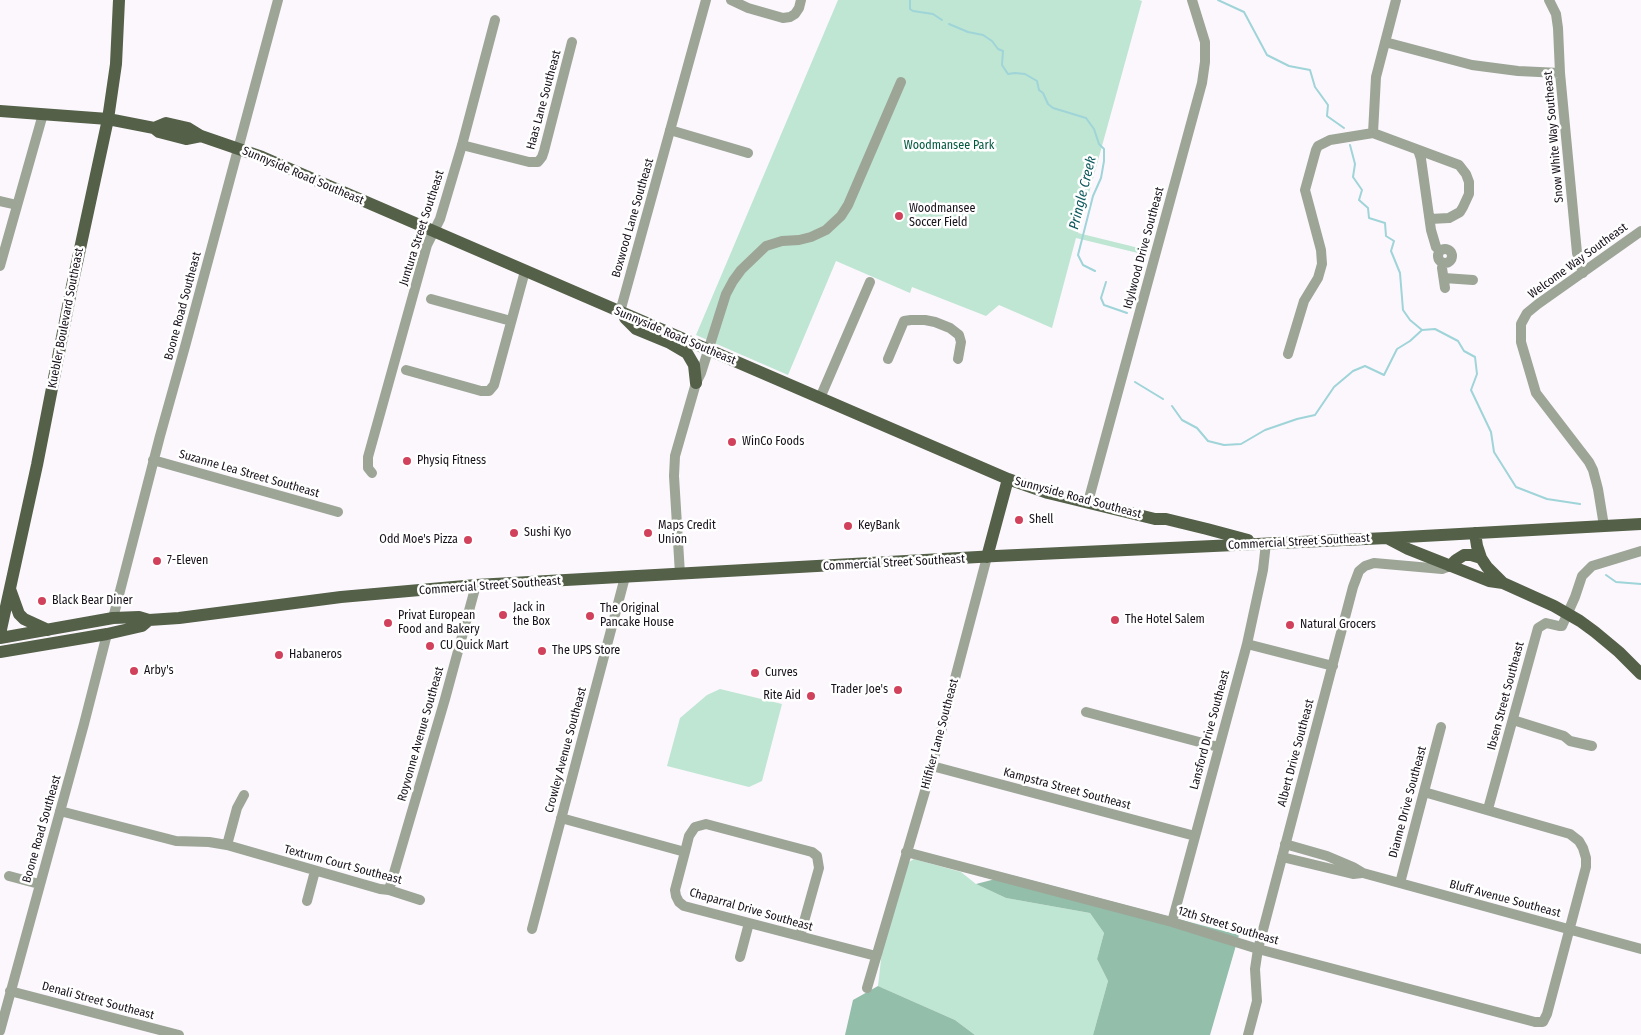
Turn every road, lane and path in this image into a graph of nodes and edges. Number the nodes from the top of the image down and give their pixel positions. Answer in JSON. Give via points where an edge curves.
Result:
{"nodes":[{"id":1,"x":119,"y":0,"type":"edge"},
{"id":2,"x":278,"y":0,"type":"edge"},
{"id":3,"x":706,"y":0,"type":"edge"},
{"id":4,"x":731,"y":0,"type":"edge"},
{"id":5,"x":802,"y":0,"type":"edge"},
{"id":6,"x":1192,"y":0,"type":"edge"},
{"id":7,"x":1396,"y":0,"type":"edge"},
{"id":8,"x":1549,"y":0,"type":"edge"},
{"id":9,"x":496,"y":20,"type":"dead end"},
{"id":10,"x":572,"y":42,"type":"dead end"},
{"id":11,"x":1385,"y":42,"type":"junction"},
{"id":12,"x":1560,"y":73,"type":"junction"},
{"id":13,"x":901,"y":82,"type":"dead end"},
{"id":14,"x":0,"y":111,"type":"edge"},
{"id":15,"x":43,"y":114,"type":"junction"},
{"id":16,"x":108,"y":119,"type":"junction"},
{"id":17,"x":670,"y":130,"type":"junction"},
{"id":18,"x":1373,"y":133,"type":"junction"},
{"id":19,"x":462,"y":145,"type":"junction"},
{"id":20,"x":239,"y":149,"type":"junction"},
{"id":21,"x":1418,"y":150,"type":"junction"},
{"id":22,"x":748,"y":153,"type":"dead end"},
{"id":23,"x":0,"y":201,"type":"edge"},
{"id":24,"x":17,"y":205,"type":"junction"},
{"id":25,"x":1430,"y":219,"type":"junction"},
{"id":26,"x":1641,"y":231,"type":"edge"},
{"id":27,"x":434,"y":232,"type":"junction"},
{"id":28,"x":0,"y":266,"type":"edge"},
{"id":29,"x":524,"y":271,"type":"junction"},
{"id":30,"x":1583,"y":273,"type":"junction"},
{"id":31,"x":1473,"y":280,"type":"dead end"},
{"id":32,"x":870,"y":282,"type":"dead end"},
{"id":33,"x":431,"y":299,"type":"dead end"},
{"id":34,"x":620,"y":312,"type":"junction"},
{"id":35,"x":511,"y":321,"type":"junction"},
{"id":36,"x":709,"y":350,"type":"junction"},
{"id":37,"x":1288,"y":354,"type":"dead end"},
{"id":38,"x":888,"y":359,"type":"dead end"},
{"id":39,"x":958,"y":359,"type":"dead end"},
{"id":40,"x":406,"y":370,"type":"dead end"},
{"id":41,"x":696,"y":383,"type":"junction"},
{"id":42,"x":820,"y":398,"type":"junction"},
{"id":43,"x":153,"y":460,"type":"junction"},
{"id":44,"x":372,"y":473,"type":"dead end"},
{"id":45,"x":1008,"y":479,"type":"junction"},
{"id":46,"x":1088,"y":502,"type":"junction"},
{"id":47,"x":338,"y":512,"type":"dead end"},
{"id":48,"x":1641,"y":524,"type":"edge"},
{"id":49,"x":1604,"y":526,"type":"junction"},
{"id":50,"x":1475,"y":533,"type":"junction"},
{"id":51,"x":1387,"y":538,"type":"junction"},
{"id":52,"x":1263,"y":543,"type":"junction"},
{"id":53,"x":1641,"y":551,"type":"edge"},
{"id":54,"x":988,"y":557,"type":"junction"},
{"id":55,"x":1482,"y":558,"type":"junction"},
{"id":56,"x":1450,"y":566,"type":"junction"},
{"id":57,"x":680,"y":574,"type":"junction"},
{"id":58,"x":625,"y":577,"type":"junction"},
{"id":59,"x":1504,"y":583,"type":"junction"},
{"id":60,"x":476,"y":586,"type":"junction"},
{"id":61,"x":10,"y":588,"type":"junction"},
{"id":62,"x":1568,"y":614,"type":"junction"},
{"id":63,"x":113,"y":618,"type":"junction"},
{"id":64,"x":149,"y":620,"type":"junction"},
{"id":65,"x":48,"y":630,"type":"junction"},
{"id":66,"x":0,"y":634,"type":"edge"},
{"id":67,"x":107,"y":634,"type":"junction"},
{"id":68,"x":0,"y":638,"type":"edge"},
{"id":69,"x":1247,"y":644,"type":"junction"},
{"id":70,"x":0,"y":652,"type":"edge"},
{"id":71,"x":1333,"y":666,"type":"junction"},
{"id":72,"x":1641,"y":674,"type":"edge"},
{"id":73,"x":1086,"y":712,"type":"dead end"},
{"id":74,"x":1513,"y":720,"type":"junction"},
{"id":75,"x":1441,"y":727,"type":"dead end"},
{"id":76,"x":1592,"y":746,"type":"dead end"},
{"id":77,"x":1218,"y":747,"type":"junction"},
{"id":78,"x":932,"y":766,"type":"junction"},
{"id":79,"x":1424,"y":792,"type":"junction"},
{"id":80,"x":244,"y":795,"type":"dead end"},
{"id":81,"x":1488,"y":809,"type":"junction"},
{"id":82,"x":60,"y":812,"type":"junction"},
{"id":83,"x":561,"y":818,"type":"junction"},
{"id":84,"x":1195,"y":836,"type":"junction"},
{"id":85,"x":1285,"y":844,"type":"junction"},
{"id":86,"x":227,"y":845,"type":"junction"},
{"id":87,"x":685,"y":852,"type":"junction"},
{"id":88,"x":906,"y":852,"type":"junction"},
{"id":89,"x":1282,"y":857,"type":"junction"},
{"id":90,"x":315,"y":871,"type":"junction"},
{"id":91,"x":1363,"y":873,"type":"junction"},
{"id":92,"x":10,"y":876,"type":"dead end"},
{"id":93,"x":1400,"y":883,"type":"junction"},
{"id":94,"x":39,"y":884,"type":"junction"},
{"id":95,"x":389,"y":890,"type":"junction"},
{"id":96,"x":420,"y":900,"type":"dead end"},
{"id":97,"x":306,"y":901,"type":"dead end"},
{"id":98,"x":1172,"y":922,"type":"junction"},
{"id":99,"x":749,"y":923,"type":"junction"},
{"id":100,"x":532,"y":928,"type":"dead end"},
{"id":101,"x":1570,"y":930,"type":"junction"},
{"id":102,"x":800,"y":936,"type":"junction"},
{"id":103,"x":1258,"y":949,"type":"junction"},
{"id":104,"x":1641,"y":949,"type":"edge"},
{"id":105,"x":876,"y":956,"type":"junction"},
{"id":106,"x":740,"y":957,"type":"dead end"},
{"id":107,"x":867,"y":988,"type":"dead end"},
{"id":108,"x":10,"y":991,"type":"junction"},
{"id":109,"x":0,"y":1031,"type":"edge"},
{"id":110,"x":173,"y":1034,"type":"edge"},
{"id":111,"x":1248,"y":1035,"type":"edge"}],
"edges":[{"from":1,"to":16,"type":"main road","name":"Kuebler Boulevard Southeast","via":[[116,64]]},
{"from":2,"to":20,"type":"street","name":"Boone Road Southeast"},
{"from":3,"to":17,"type":"street","name":"Boxwood Lane Southeast"},
{"from":4,"to":5,"type":"street","via":[[783,18],[795,14]]},
{"from":6,"to":46,"type":"street","name":"Idylwood Drive Southeast","via":[[1205,42],[1202,83]]},
{"from":7,"to":11,"type":"street"},
{"from":8,"to":12,"type":"street","name":"Snow White Way Southeast","via":[[1556,14]]},
{"from":9,"to":19,"type":"street","name":"Juntura Street Southeast"},
{"from":10,"to":19,"type":"street","name":"Haas Lane Southeast","via":[[544,151],[538,162]]},
{"from":11,"to":12,"type":"street","via":[[1472,65]]},
{"from":11,"to":18,"type":"street","via":[[1376,77]]},
{"from":12,"to":30,"type":"street","name":"Snow White Way Southeast","via":[[1576,253]]},
{"from":13,"to":36,"type":"street","via":[[845,210],[826,230],[772,244],[758,252],[726,294]]},
{"from":14,"to":15,"type":"main road","name":"Sunnyside Road Southeast"},
{"from":15,"to":16,"type":"main road","name":"Sunnyside Road Southeast"},
{"from":15,"to":24,"type":"street"},
{"from":16,"to":20,"type":"main road","name":"Sunnyside Road Southeast","via":[[154,128],[166,123],[188,128]]},
{"from":16,"to":61,"type":"main road","name":"Kuebler Boulevard Southeast"},
{"from":17,"to":22,"type":"street"},
{"from":17,"to":34,"type":"street","name":"Boxwood Lane Southeast"},
{"from":18,"to":21,"type":"street"},
{"from":18,"to":37,"type":"street","via":[[1330,140],[1316,150],[1305,190],[1322,264],[1318,278],[1304,301]]},
{"from":19,"to":27,"type":"street","name":"Juntura Street Southeast"},
{"from":20,"to":27,"type":"main road","name":"Sunnyside Road Southeast"},
{"from":20,"to":43,"type":"street","name":"Boone Road Southeast"},
{"from":21,"to":25,"type":"street"},
{"from":21,"to":25,"type":"street","via":[[1459,165],[1469,182],[1467,200],[1460,212],[1449,218]]},
{"from":23,"to":24,"type":"street"},
{"from":24,"to":28,"type":"street"},
{"from":25,"to":31,"type":"street","via":[[1436,247],[1440,251],[1438,257],[1443,263],[1444,283]]},
{"from":26,"to":30,"type":"street","name":"Welcome Way Southeast"},
{"from":27,"to":29,"type":"main road","name":"Sunnyside Road Southeast"},
{"from":27,"to":44,"type":"street","name":"Juntura Street Southeast","via":[[427,245],[368,457],[368,468]]},
{"from":29,"to":34,"type":"main road","name":"Sunnyside Road Southeast"},
{"from":29,"to":35,"type":"street"},
{"from":30,"to":49,"type":"street","name":"Welcome Way Southeast","via":[[1527,313],[1520,331],[1536,392],[1593,470]]},
{"from":32,"to":42,"type":"street"},
{"from":33,"to":35,"type":"street"},
{"from":34,"to":36,"type":"main road","name":"Sunnyside Road Southeast"},
{"from":34,"to":41,"type":"main road","via":[[636,329],[687,353],[694,365]]},
{"from":35,"to":40,"type":"street","via":[[494,385],[489,391]]},
{"from":36,"to":41,"type":"street"},
{"from":36,"to":42,"type":"main road","name":"Sunnyside Road Southeast"},
{"from":38,"to":39,"type":"street","via":[[904,321],[911,320],[935,322],[959,335]]},
{"from":41,"to":57,"type":"street","via":[[674,464]]},
{"from":42,"to":45,"type":"main road","name":"Sunnyside Road Southeast"},
{"from":43,"to":47,"type":"street","name":"Suzanne Lea Street Southeast"},
{"from":43,"to":63,"type":"street","name":"Boone Road Southeast"},
{"from":45,"to":46,"type":"main road","name":"Sunnyside Road Southeast","via":[[1040,491]]},
{"from":45,"to":54,"type":"main road","name":"Hilfiker Lane Southeast"},
{"from":46,"to":52,"type":"main road","name":"Sunnyside Road Southeast"},
{"from":48,"to":49,"type":"main road","name":"Commercial Street Southeast"},
{"from":49,"to":50,"type":"main road","name":"Commercial Street Southeast"},
{"from":50,"to":51,"type":"main road","name":"Commercial Street Southeast"},
{"from":50,"to":55,"type":"main road"},
{"from":51,"to":52,"type":"main road","name":"Commercial Street Southeast"},
{"from":51,"to":56,"type":"main road"},
{"from":52,"to":54,"type":"main road","name":"Commercial Street Southeast"},
{"from":52,"to":69,"type":"street","name":"Lansford Drive Southeast","via":[[1263,570]]},
{"from":53,"to":62,"type":"street","via":[[1586,571]]},
{"from":54,"to":57,"type":"main road","name":"Commercial Street Southeast"},
{"from":54,"to":78,"type":"street","name":"Hilfiker Lane Southeast"},
{"from":55,"to":56,"type":"main road","via":[[1464,555]]},
{"from":55,"to":59,"type":"main road"},
{"from":56,"to":59,"type":"main road","via":[[1489,581]]},
{"from":56,"to":71,"type":"street","name":"Albert Drive Southeast","via":[[1442,569],[1374,563],[1362,568],[1353,587]]},
{"from":57,"to":58,"type":"main road","name":"Commercial Street Southeast"},
{"from":58,"to":60,"type":"main road","name":"Commercial Street Southeast"},
{"from":58,"to":83,"type":"street","name":"Crowley Avenue Southeast"},
{"from":59,"to":62,"type":"main road"},
{"from":60,"to":64,"type":"main road","name":"Commercial Street Southeast"},
{"from":60,"to":95,"type":"street","name":"Royvonne Avenue Southeast"},
{"from":61,"to":65,"type":"main road","via":[[19,614]]},
{"from":61,"to":66,"type":"main road","name":"Kuebler Boulevard Southeast"},
{"from":62,"to":72,"type":"main road","via":[[1614,647]]},
{"from":62,"to":74,"type":"street","name":"Ibsen Street Southeast","via":[[1562,626],[1546,623],[1538,628]]},
{"from":63,"to":64,"type":"main road","name":"Commercial Street Southeast"},
{"from":63,"to":65,"type":"main road","name":"Commercial Street Southeast"},
{"from":64,"to":67,"type":"main road","name":"Commercial Street Southeast","via":[[142,626]]},
{"from":65,"to":68,"type":"main road","name":"Commercial Street Southeast"},
{"from":67,"to":70,"type":"main road","name":"Commercial Street Southeast"},
{"from":67,"to":82,"type":"street","name":"Boone Road Southeast"},
{"from":69,"to":71,"type":"street"},
{"from":69,"to":77,"type":"street","name":"Lansford Drive Southeast"},
{"from":71,"to":85,"type":"street","name":"Albert Drive Southeast"},
{"from":73,"to":77,"type":"street"},
{"from":74,"to":76,"type":"street"},
{"from":74,"to":81,"type":"street","name":"Ibsen Street Southeast"},
{"from":75,"to":79,"type":"street","name":"Dianne Drive Southeast"},
{"from":77,"to":84,"type":"street","name":"Lansford Drive Southeast"},
{"from":78,"to":84,"type":"street","name":"Kampstra Street Southeast"},
{"from":78,"to":88,"type":"street","name":"Hilfiker Lane Southeast"},
{"from":79,"to":81,"type":"street"},
{"from":79,"to":93,"type":"street","name":"Dianne Drive Southeast"},
{"from":80,"to":86,"type":"street"},
{"from":81,"to":101,"type":"street","via":[[1570,834],[1579,840],[1586,866]]},
{"from":82,"to":86,"type":"street","name":"Textrum Court Southeast","via":[[176,841]]},
{"from":82,"to":94,"type":"street","name":"Boone Road Southeast"},
{"from":83,"to":87,"type":"street"},
{"from":83,"to":100,"type":"street","name":"Crowley Avenue Southeast"},
{"from":84,"to":98,"type":"street","name":"Lansford Drive Southeast"},
{"from":85,"to":89,"type":"street","name":"Albert Drive Southeast"},
{"from":85,"to":91,"type":"street","name":"Bluff Avenue Southeast","via":[[1327,856]]},
{"from":86,"to":90,"type":"street","name":"Textrum Court Southeast"},
{"from":87,"to":99,"type":"street","name":"Chaparral Drive Southeast","via":[[675,890],[679,902]]},
{"from":87,"to":102,"type":"street","via":[[695,827],[706,824],[812,852],[817,856],[819,868]]},
{"from":88,"to":98,"type":"street","name":"12th Street Southeast"},
{"from":88,"to":105,"type":"street","name":"Hilfiker Lane Southeast"},
{"from":89,"to":91,"type":"street","name":"Bluff Avenue Southeast","via":[[1353,874]]},
{"from":89,"to":103,"type":"street","name":"Albert Drive Southeast"},
{"from":90,"to":95,"type":"street","name":"Textrum Court Southeast"},
{"from":90,"to":97,"type":"street"},
{"from":91,"to":93,"type":"street","name":"Bluff Avenue Southeast"},
{"from":92,"to":94,"type":"street"},
{"from":93,"to":101,"type":"street","name":"Bluff Avenue Southeast"},
{"from":94,"to":108,"type":"street","name":"Boone Road Southeast"},
{"from":95,"to":96,"type":"street","name":"Textrum Court Southeast"},
{"from":98,"to":103,"type":"street","name":"12th Street Southeast"},
{"from":99,"to":102,"type":"street","name":"Chaparral Drive Southeast"},
{"from":99,"to":106,"type":"street"},
{"from":101,"to":103,"type":"street","name":"12th Street Southeast","via":[[1543,1022]]},
{"from":101,"to":104,"type":"street","name":"Bluff Avenue Southeast"},
{"from":102,"to":105,"type":"street","name":"Chaparral Drive Southeast"},
{"from":103,"to":111,"type":"street","name":"Albert Drive Southeast","via":[[1255,970],[1257,1001]]},
{"from":105,"to":107,"type":"street","name":"Hilfiker Lane Southeast"},
{"from":108,"to":109,"type":"street","name":"Boone Road Southeast"},
{"from":108,"to":110,"type":"street","name":"Denali Street Southeast"}]}
